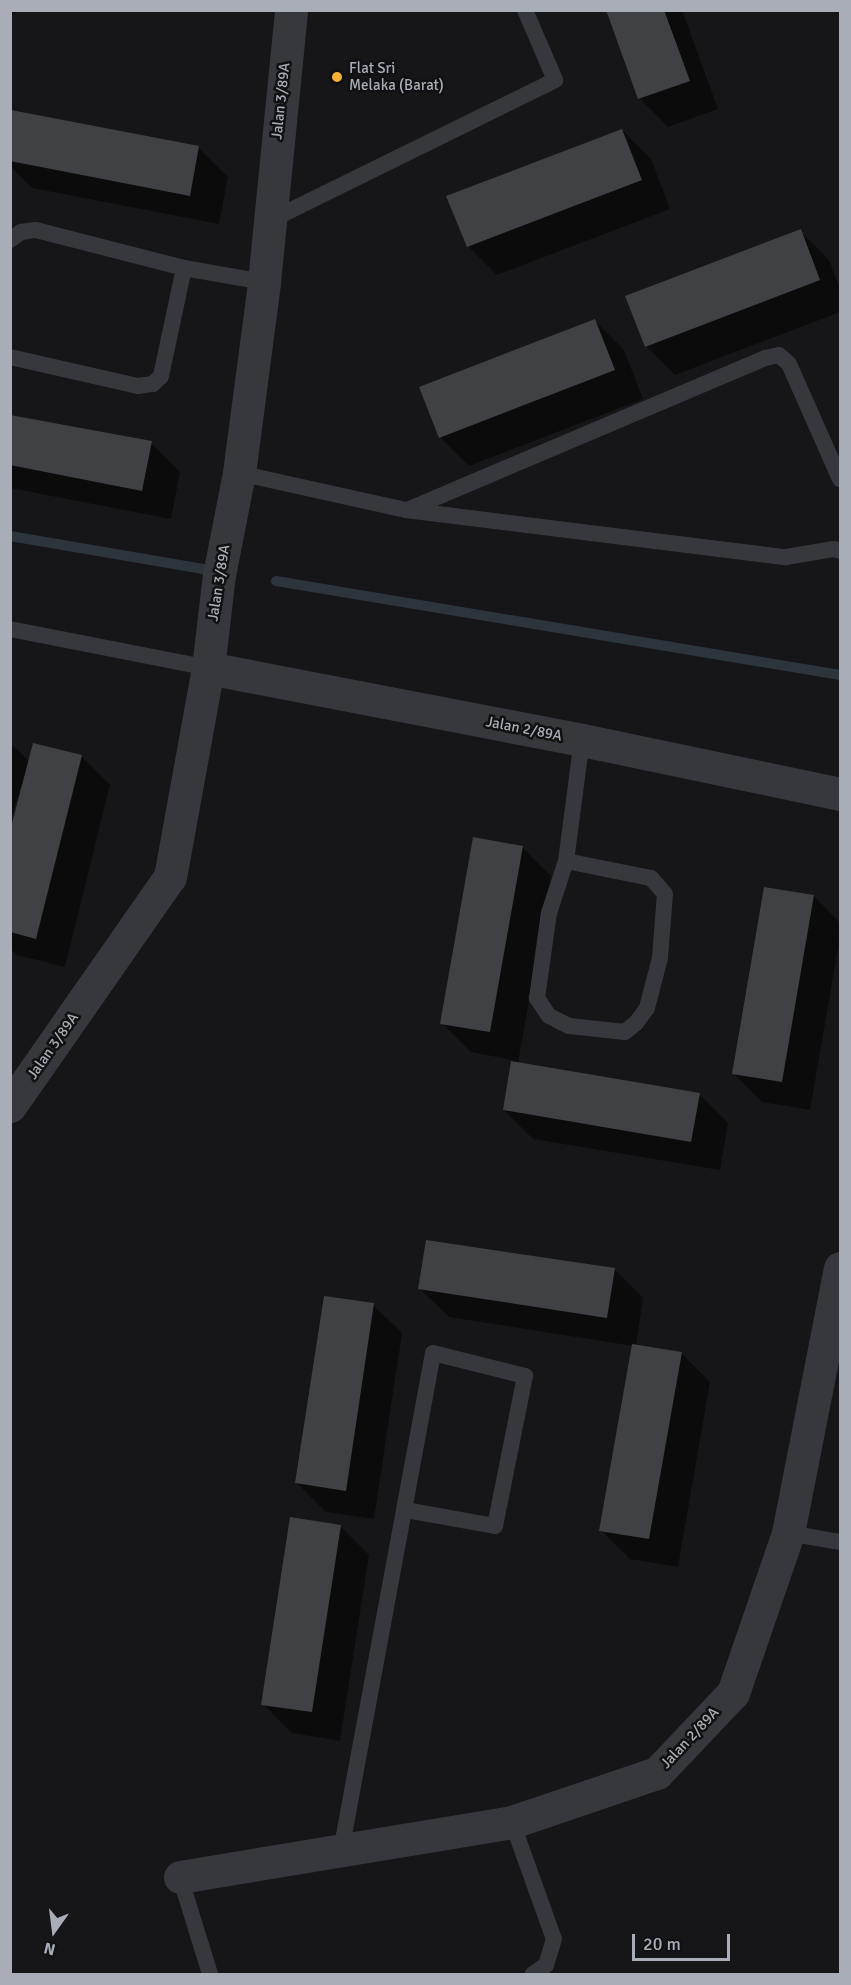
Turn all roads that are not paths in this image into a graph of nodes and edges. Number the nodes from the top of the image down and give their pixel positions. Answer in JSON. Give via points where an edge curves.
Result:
{"nodes":[{"id":1,"x":291,"y":10,"type":"edge"},
{"id":2,"x":525,"y":10,"type":"edge"},
{"id":3,"x":268,"y":221,"type":"junction"},
{"id":4,"x":10,"y":240,"type":"edge"},
{"id":5,"x":184,"y":268,"type":"junction"},
{"id":6,"x":264,"y":282,"type":"junction"},
{"id":7,"x":10,"y":357,"type":"edge"},
{"id":8,"x":239,"y":473,"type":"junction"},
{"id":9,"x":840,"y":479,"type":"edge"},
{"id":10,"x":406,"y":510,"type":"junction"},
{"id":11,"x":838,"y":546,"type":"edge"},
{"id":12,"x":10,"y":629,"type":"edge"},
{"id":13,"x":208,"y":668,"type":"junction"},
{"id":14,"x":582,"y":740,"type":"junction"},
{"id":15,"x":840,"y":794,"type":"edge"},
{"id":16,"x":566,"y":861,"type":"junction"},
{"id":17,"x":10,"y":1106,"type":"edge"},
{"id":18,"x":840,"y":1268,"type":"edge"},
{"id":19,"x":406,"y":1510,"type":"junction"},
{"id":20,"x":788,"y":1533,"type":"junction"},
{"id":21,"x":840,"y":1542,"type":"edge"},
{"id":22,"x":512,"y":1822,"type":"junction"},
{"id":23,"x":341,"y":1851,"type":"junction"},
{"id":24,"x":180,"y":1877,"type":"joint"},
{"id":25,"x":210,"y":1974,"type":"edge"},
{"id":26,"x":533,"y":1974,"type":"edge"}],
"edges":[{"from":1,"to":3,"type":"street","name":"Jalan 3/89A"},
{"from":2,"to":3,"type":"lane","via":[[555,80]]},
{"from":3,"to":6,"type":"street","name":"Jalan 3/89A"},
{"from":4,"to":5,"type":"lane","via":[[21,232],[36,230]]},
{"from":5,"to":6,"type":"lane"},
{"from":5,"to":7,"type":"lane","via":[[161,376],[153,384],[138,386]]},
{"from":6,"to":8,"type":"street","name":"Jalan 3/89A"},
{"from":8,"to":10,"type":"lane"},
{"from":8,"to":13,"type":"street","name":"Jalan 3/89A","via":[[219,575]]},
{"from":9,"to":10,"type":"lane","via":[[789,364],[779,356],[765,358]]},
{"from":10,"to":11,"type":"lane","via":[[786,557]]},
{"from":12,"to":13,"type":"lane"},
{"from":13,"to":14,"type":"street","name":"Jalan 2/89A"},
{"from":13,"to":17,"type":"street","name":"Jalan 3/89A","via":[[170,878]]},
{"from":14,"to":15,"type":"street","name":"Jalan 2/89A"},
{"from":14,"to":16,"type":"lane"},
{"from":16,"to":16,"type":"lane","via":[[651,878],[665,894],[660,958],[647,1008],[625,1032],[569,1026],[549,1016],[537,998],[549,913]]},
{"from":18,"to":20,"type":"street","name":"Jalan 2/89A"},
{"from":19,"to":19,"type":"lane","via":[[495,1526],[525,1376],[433,1353]]},
{"from":19,"to":23,"type":"lane"},
{"from":20,"to":21,"type":"lane"},
{"from":20,"to":22,"type":"street","name":"Jalan 2/89A","via":[[732,1693],[657,1773]]},
{"from":22,"to":23,"type":"street","name":"Jalan 2/89A"},
{"from":22,"to":26,"type":"lane","via":[[554,1939],[546,1965]]},
{"from":23,"to":24,"type":"street","name":"Jalan 2/89A"},
{"from":24,"to":25,"type":"lane"}]}
